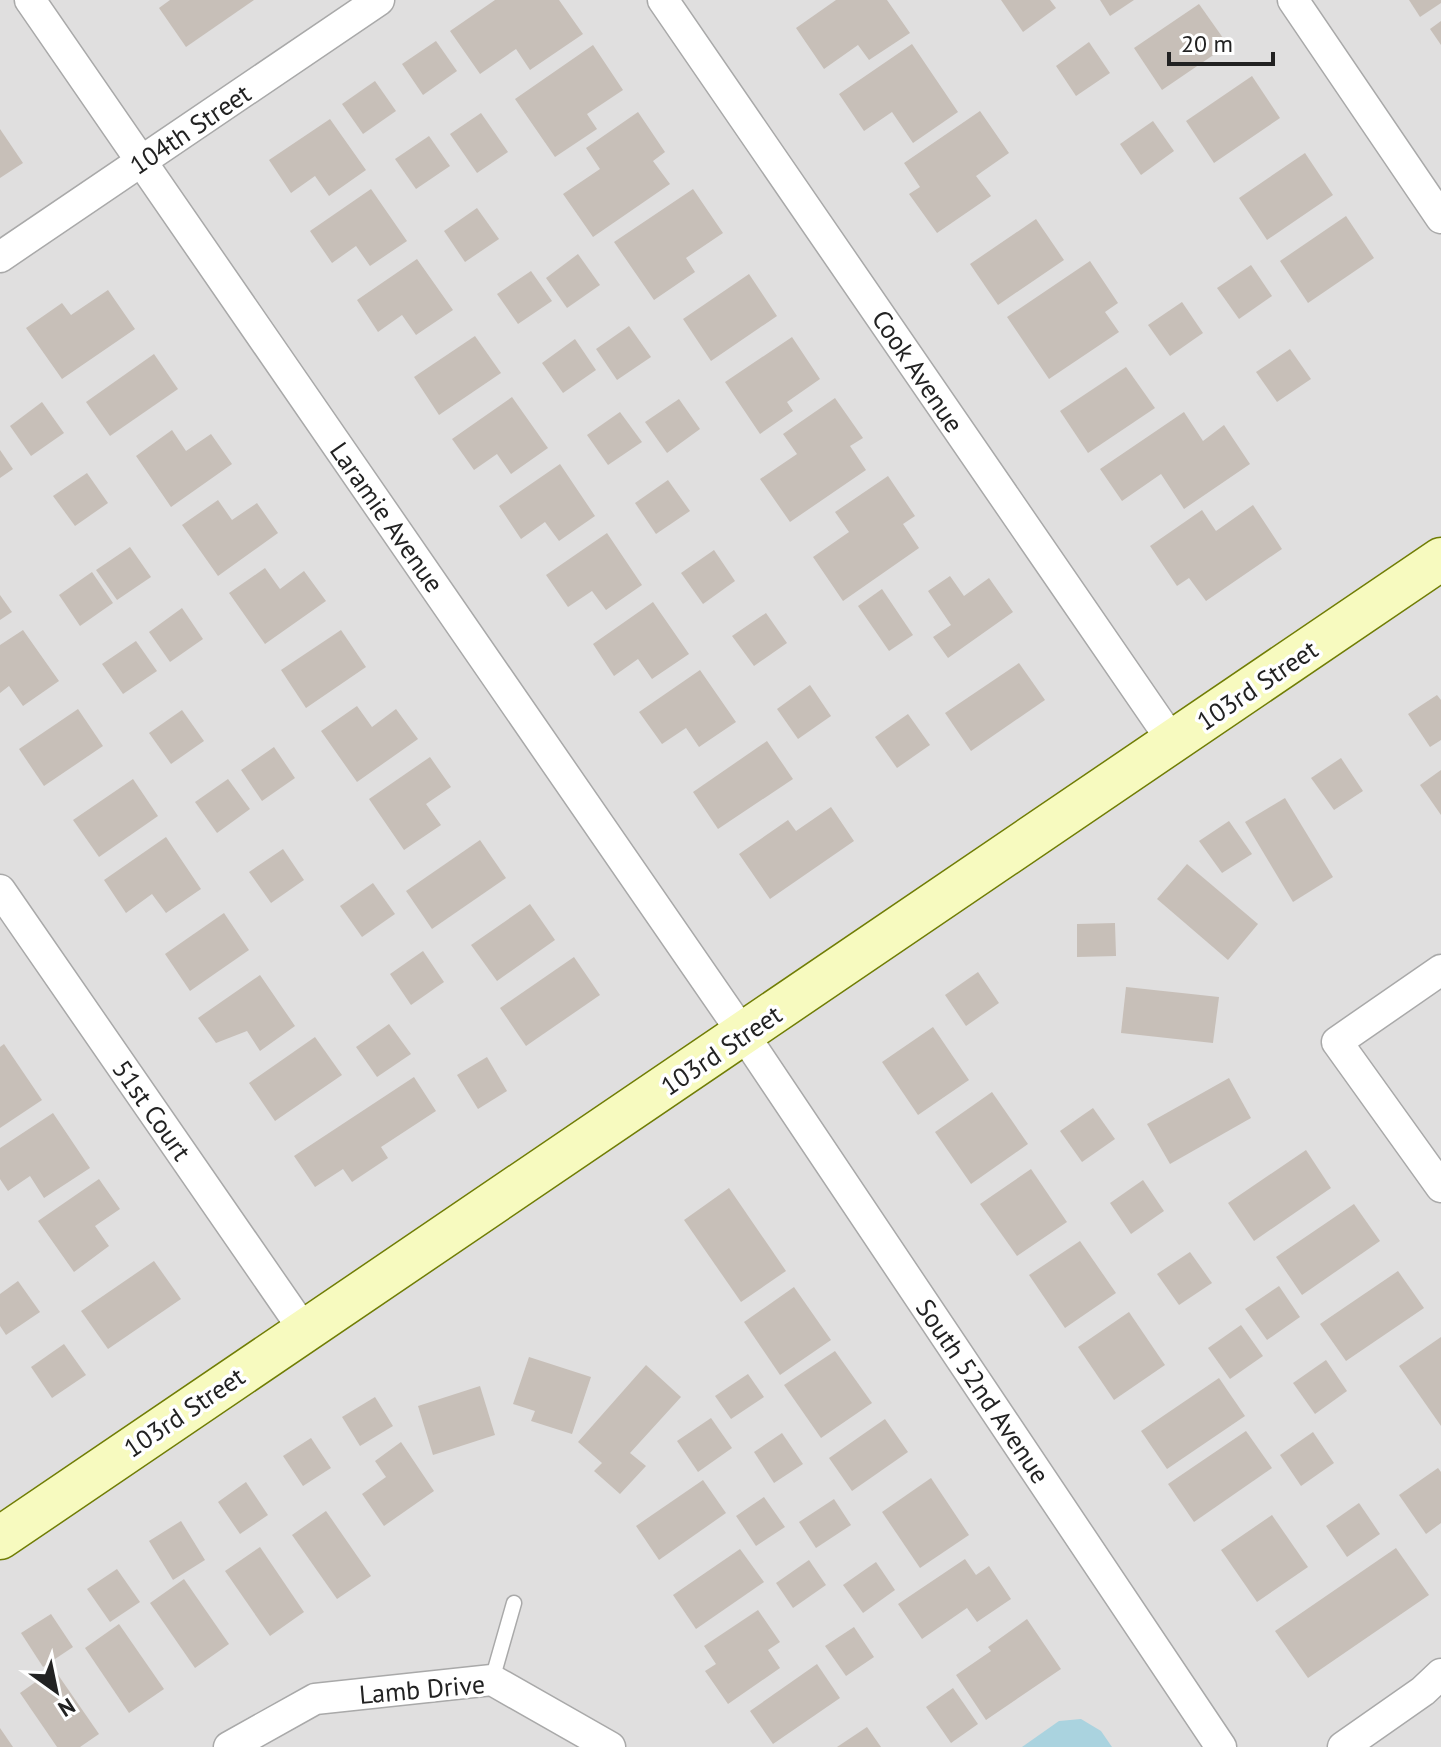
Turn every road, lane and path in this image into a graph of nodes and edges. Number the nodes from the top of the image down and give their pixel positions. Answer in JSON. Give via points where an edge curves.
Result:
{"nodes":[{"id":1,"x":30,"y":0,"type":"edge"},
{"id":2,"x":379,"y":0,"type":"edge"},
{"id":3,"x":663,"y":0,"type":"edge"},
{"id":4,"x":1293,"y":0,"type":"edge"},
{"id":5,"x":141,"y":161,"type":"junction"},
{"id":6,"x":1441,"y":218,"type":"edge"},
{"id":7,"x":0,"y":257,"type":"edge"},
{"id":8,"x":1441,"y":559,"type":"edge"},
{"id":9,"x":1173,"y":742,"type":"junction"},
{"id":10,"x":0,"y":890,"type":"edge"},
{"id":11,"x":1441,"y":970,"type":"edge"},
{"id":12,"x":744,"y":1035,"type":"junction"},
{"id":13,"x":1441,"y":1187,"type":"edge"},
{"id":14,"x":304,"y":1330,"type":"junction"},
{"id":15,"x":0,"y":1538,"type":"edge"},
{"id":16,"x":514,"y":1603,"type":"dead end"},
{"id":17,"x":1441,"y":1674,"type":"edge"},
{"id":18,"x":492,"y":1680,"type":"junction"},
{"id":19,"x":229,"y":1747,"type":"edge"},
{"id":20,"x":610,"y":1747,"type":"edge"},
{"id":21,"x":1221,"y":1747,"type":"edge"},
{"id":22,"x":1343,"y":1747,"type":"edge"}],
"edges":[{"from":1,"to":5,"type":"street","name":"Laramie Avenue"},
{"from":2,"to":5,"type":"street","name":"104th Street"},
{"from":3,"to":9,"type":"street","name":"Cook Avenue"},
{"from":4,"to":6,"type":"street"},
{"from":5,"to":7,"type":"street","name":"104th Street"},
{"from":5,"to":12,"type":"street","name":"Laramie Avenue"},
{"from":8,"to":9,"type":"main road","name":"103rd Street"},
{"from":9,"to":12,"type":"main road","name":"103rd Street"},
{"from":10,"to":14,"type":"street","name":"51st Court"},
{"from":11,"to":13,"type":"street","via":[[1337,1042]]},
{"from":12,"to":14,"type":"main road","name":"103rd Street"},
{"from":12,"to":21,"type":"street","name":"South 52nd Avenue"},
{"from":14,"to":15,"type":"main road","name":"103rd Street"},
{"from":16,"to":18,"type":"lane"},
{"from":17,"to":22,"type":"street"},
{"from":18,"to":19,"type":"street","name":"Lamb Drive","via":[[315,1699]]},
{"from":18,"to":20,"type":"street","name":"Lamb Drive"}]}
